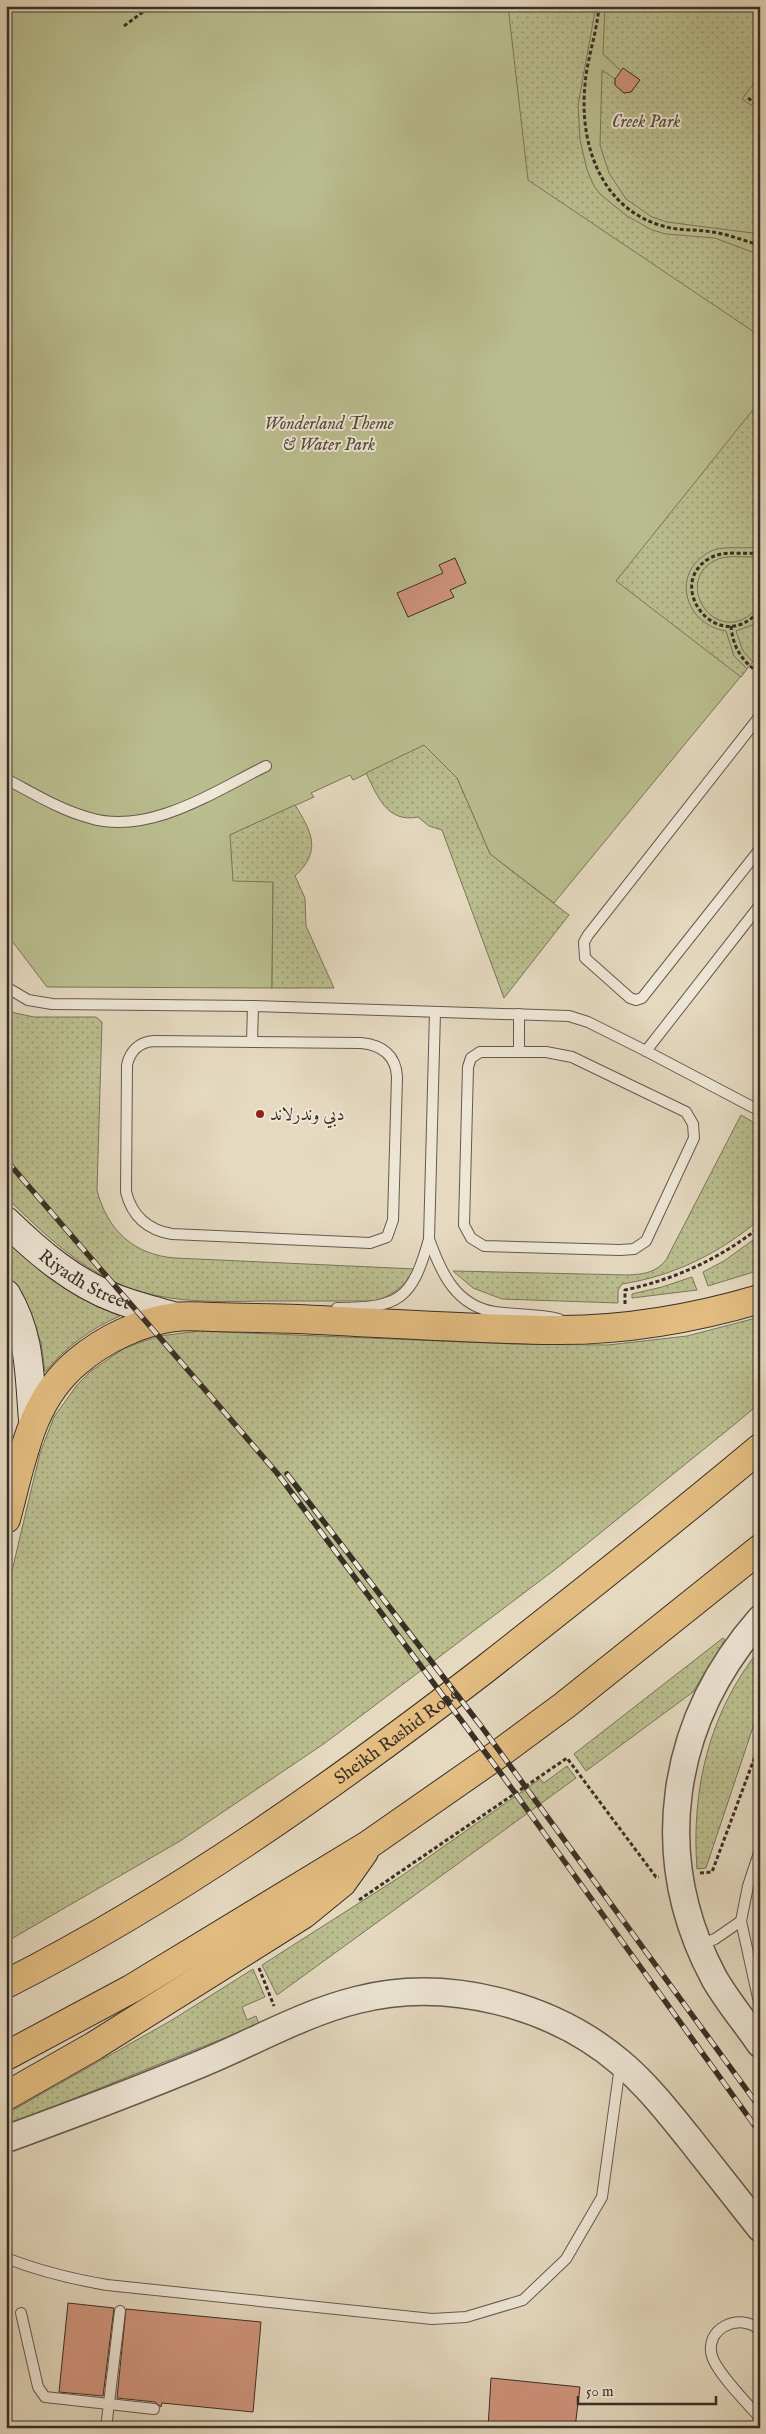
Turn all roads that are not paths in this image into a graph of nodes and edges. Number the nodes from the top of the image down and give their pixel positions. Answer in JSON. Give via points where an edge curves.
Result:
{"nodes":[{"id":1,"x":760,"y":716,"type":"edge"},
{"id":2,"x":266,"y":766,"type":"dead end"},
{"id":3,"x":6,"y":779,"type":"edge"},
{"id":4,"x":760,"y":848,"type":"edge"},
{"id":5,"x":760,"y":905,"type":"edge"},
{"id":6,"x":6,"y":987,"type":"edge"},
{"id":7,"x":253,"y":1006,"type":"junction"},
{"id":8,"x":435,"y":1012,"type":"junction"},
{"id":9,"x":519,"y":1014,"type":"junction"},
{"id":10,"x":252,"y":1042,"type":"junction"},
{"id":11,"x":646,"y":1051,"type":"junction"},
{"id":12,"x":519,"y":1052,"type":"junction"},
{"id":13,"x":760,"y":1111,"type":"edge"},
{"id":14,"x":6,"y":1221,"type":"edge"},
{"id":15,"x":429,"y":1240,"type":"junction"},
{"id":16,"x":6,"y":1294,"type":"edge"},
{"id":17,"x":760,"y":1298,"type":"edge"},
{"id":18,"x":176,"y":1317,"type":"junction"},
{"id":19,"x":274,"y":1318,"type":"junction"},
{"id":20,"x":589,"y":1330,"type":"junction"},
{"id":21,"x":33,"y":1420,"type":"junction"},
{"id":22,"x":760,"y":1448,"type":"edge"},
{"id":23,"x":6,"y":1519,"type":"edge"},
{"id":24,"x":760,"y":1549,"type":"edge"},
{"id":25,"x":760,"y":1619,"type":"edge"},
{"id":26,"x":368,"y":1845,"type":"junction"},
{"id":27,"x":760,"y":1850,"type":"edge"},
{"id":28,"x":741,"y":1921,"type":"junction"},
{"id":29,"x":699,"y":1945,"type":"junction"},
{"id":30,"x":6,"y":1984,"type":"edge"},
{"id":31,"x":760,"y":2007,"type":"edge"},
{"id":32,"x":760,"y":2044,"type":"edge"},
{"id":33,"x":6,"y":2056,"type":"edge"},
{"id":34,"x":621,"y":2063,"type":"junction"},
{"id":35,"x":6,"y":2096,"type":"edge"},
{"id":36,"x":6,"y":2139,"type":"edge"},
{"id":37,"x":760,"y":2228,"type":"edge"},
{"id":38,"x":6,"y":2258,"type":"edge"},
{"id":39,"x":120,"y":2311,"type":"dead end"},
{"id":40,"x":21,"y":2313,"type":"dead end"},
{"id":41,"x":760,"y":2330,"type":"edge"},
{"id":42,"x":109,"y":2405,"type":"junction"},
{"id":43,"x":154,"y":2409,"type":"dead end"},
{"id":44,"x":760,"y":2418,"type":"edge"},
{"id":45,"x":106,"y":2428,"type":"edge"}],
"edges":[{"from":1,"to":4,"type":"lane","via":[[588,935],[584,942],[585,958],[630,998],[642,998]]},
{"from":2,"to":3,"type":"lane","via":[[168,813],[143,820],[117,822],[91,819],[67,811]]},
{"from":5,"to":11,"type":"lane"},
{"from":6,"to":7,"type":"lane","via":[[16,995],[40,1003]]},
{"from":7,"to":8,"type":"lane"},
{"from":7,"to":10,"type":"lane"},
{"from":8,"to":9,"type":"lane"},
{"from":8,"to":15,"type":"lane"},
{"from":9,"to":11,"type":"lane","via":[[579,1018]]},
{"from":9,"to":12,"type":"lane"},
{"from":10,"to":10,"type":"lane","via":[[154,1041],[141,1044],[132,1053],[127,1065],[125,1183],[132,1210],[145,1224],[172,1234],[382,1240],[390,1232],[393,1220],[397,1077],[394,1062],[384,1049],[369,1044]]},
{"from":11,"to":13,"type":"lane"},
{"from":12,"to":12,"type":"lane","via":[[480,1052],[469,1062],[466,1232],[484,1246],[627,1250],[640,1245],[650,1235],[691,1146],[694,1132],[690,1118],[680,1107],[585,1061],[559,1054]]},
{"from":14,"to":18,"type":"main road","name":"Riyadh Street","via":[[40,1252],[89,1286]]},
{"from":15,"to":19,"type":"lane","via":[[417,1277],[394,1301],[376,1307],[318,1308]]},
{"from":15,"to":20,"type":"lane","via":[[447,1282],[471,1303],[494,1312],[548,1316]]},
{"from":16,"to":21,"type":"main road","via":[[23,1329]]},
{"from":17,"to":20,"type":"highway","via":[[671,1320]]},
{"from":18,"to":19,"type":"highway"},
{"from":18,"to":21,"type":"highway","via":[[138,1326],[97,1347],[51,1389]]},
{"from":19,"to":20,"type":"highway"},
{"from":21,"to":23,"type":"highway"},
{"from":22,"to":30,"type":"highway","name":"Sheikh Rashid Road","via":[[594,1585],[325,1789],[171,1890]]},
{"from":24,"to":26,"type":"highway","via":[[565,1705]]},
{"from":25,"to":29,"type":"street","via":[[721,1669],[692,1733],[683,1767],[675,1836],[678,1875]]},
{"from":26,"to":33,"type":"highway","via":[[131,1989]]},
{"from":26,"to":35,"type":"highway","via":[[342,1883],[304,1914],[94,2046]]},
{"from":27,"to":28,"type":"lane"},
{"from":28,"to":29,"type":"lane","via":[[729,1932]]},
{"from":28,"to":31,"type":"lane"},
{"from":29,"to":32,"type":"street","via":[[715,1980]]},
{"from":34,"to":36,"type":"street","via":[[565,2026],[503,2003],[432,1993],[359,1999],[324,2010],[158,2082]]},
{"from":34,"to":37,"type":"street","via":[[663,2107]]},
{"from":34,"to":38,"type":"lane","via":[[602,2197],[566,2259],[523,2300],[466,2317],[432,2319],[107,2285],[70,2279]]},
{"from":39,"to":42,"type":"lane"},
{"from":40,"to":42,"type":"lane","via":[[41,2393],[52,2398]]},
{"from":41,"to":44,"type":"lane","via":[[745,2322],[729,2323],[717,2332],[711,2347],[714,2362]]},
{"from":42,"to":43,"type":"lane"},
{"from":42,"to":45,"type":"lane"}]}
